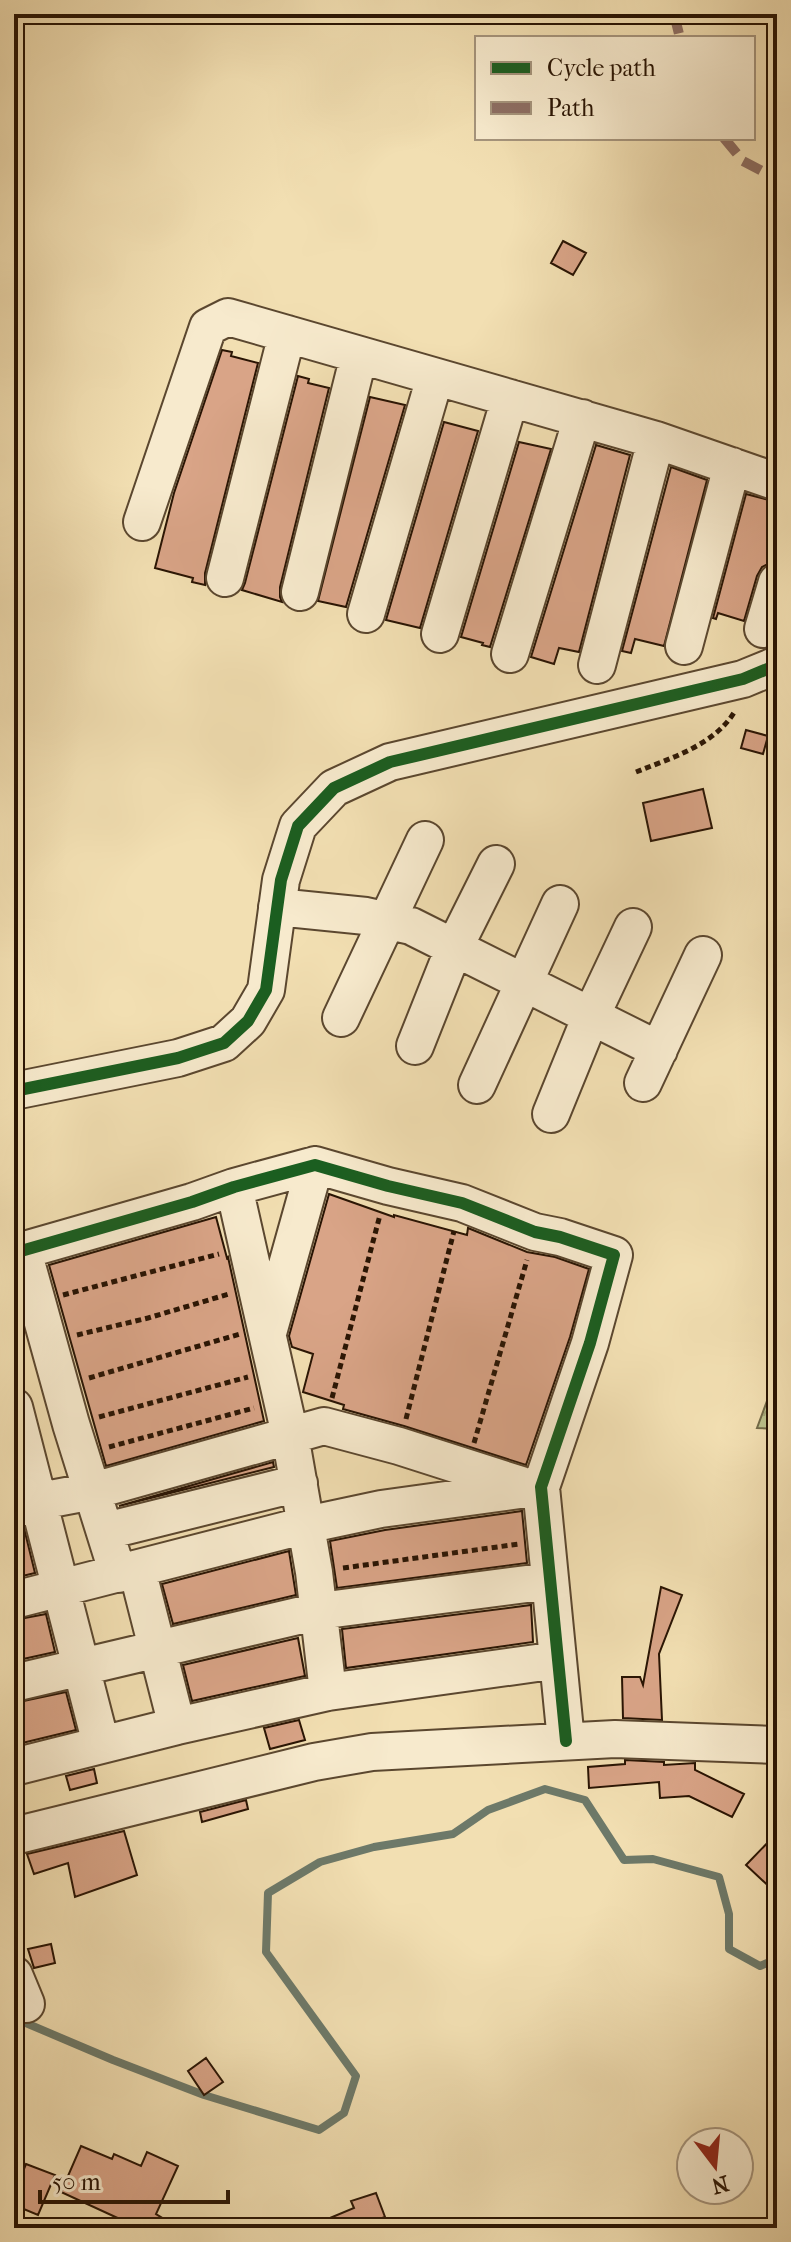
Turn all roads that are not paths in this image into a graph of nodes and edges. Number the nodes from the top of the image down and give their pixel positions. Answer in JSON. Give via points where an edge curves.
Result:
{"nodes":[{"id":1,"x":287,"y":334,"type":"junction"},
{"id":2,"x":359,"y":355,"type":"junction"},
{"id":3,"x":435,"y":377,"type":"junction"},
{"id":4,"x":510,"y":398,"type":"junction"},
{"id":5,"x":582,"y":418,"type":"junction"},
{"id":6,"x":656,"y":440,"type":"junction"},
{"id":7,"x":732,"y":466,"type":"junction"},
{"id":8,"x":777,"y":482,"type":"edge"},
{"id":9,"x":142,"y":522,"type":"dead end"},
{"id":10,"x":225,"y":578,"type":"dead end"},
{"id":11,"x":777,"y":582,"type":"edge"},
{"id":12,"x":300,"y":592,"type":"dead end"},
{"id":13,"x":366,"y":614,"type":"dead end"},
{"id":14,"x":763,"y":629,"type":"dead end"},
{"id":15,"x":440,"y":634,"type":"dead end"},
{"id":16,"x":684,"y":646,"type":"dead end"},
{"id":17,"x":510,"y":654,"type":"dead end"},
{"id":18,"x":597,"y":665,"type":"dead end"},
{"id":19,"x":777,"y":665,"type":"edge"},
{"id":20,"x":425,"y":840,"type":"dead end"},
{"id":21,"x":496,"y":864,"type":"dead end"},
{"id":22,"x":560,"y":904,"type":"dead end"},
{"id":23,"x":277,"y":907,"type":"junction"},
{"id":24,"x":386,"y":921,"type":"junction"},
{"id":25,"x":633,"y":927,"type":"dead end"},
{"id":26,"x":454,"y":948,"type":"junction"},
{"id":27,"x":703,"y":955,"type":"dead end"},
{"id":28,"x":523,"y":982,"type":"junction"},
{"id":29,"x":591,"y":1016,"type":"junction"},
{"id":30,"x":341,"y":1018,"type":"dead end"},
{"id":31,"x":415,"y":1046,"type":"dead end"},
{"id":32,"x":659,"y":1050,"type":"junction"},
{"id":33,"x":643,"y":1083,"type":"dead end"},
{"id":34,"x":477,"y":1085,"type":"dead end"},
{"id":35,"x":14,"y":1091,"type":"edge"},
{"id":36,"x":551,"y":1114,"type":"dead end"},
{"id":37,"x":315,"y":1165,"type":"junction"},
{"id":38,"x":234,"y":1187,"type":"junction"},
{"id":39,"x":18,"y":1252,"type":"edge"},
{"id":40,"x":284,"y":1383,"type":"junction"},
{"id":41,"x":14,"y":1407,"type":"edge"},
{"id":42,"x":299,"y":1483,"type":"junction"},
{"id":43,"x":537,"y":1488,"type":"junction"},
{"id":44,"x":93,"y":1491,"type":"junction"},
{"id":45,"x":27,"y":1505,"type":"edge"},
{"id":46,"x":306,"y":1525,"type":"junction"},
{"id":47,"x":106,"y":1531,"type":"junction"},
{"id":48,"x":128,"y":1572,"type":"junction"},
{"id":49,"x":550,"y":1581,"type":"junction"},
{"id":50,"x":62,"y":1586,"type":"junction"},
{"id":51,"x":14,"y":1600,"type":"edge"},
{"id":52,"x":319,"y":1611,"type":"junction"},
{"id":53,"x":157,"y":1648,"type":"junction"},
{"id":54,"x":558,"y":1660,"type":"junction"},
{"id":55,"x":82,"y":1667,"type":"junction"},
{"id":56,"x":14,"y":1683,"type":"edge"},
{"id":57,"x":328,"y":1692,"type":"junction"},
{"id":58,"x":177,"y":1726,"type":"junction"},
{"id":59,"x":566,"y":1741,"type":"junction"},
{"id":60,"x":101,"y":1744,"type":"junction"},
{"id":61,"x":777,"y":1745,"type":"edge"},
{"id":62,"x":14,"y":1767,"type":"edge"},
{"id":63,"x":14,"y":1836,"type":"edge"}],
"edges":[{"from":1,"to":2,"type":"street"},
{"from":1,"to":9,"type":"street","via":[[228,317],[208,327]]},
{"from":1,"to":10,"type":"street"},
{"from":2,"to":3,"type":"street"},
{"from":2,"to":12,"type":"street"},
{"from":3,"to":4,"type":"street"},
{"from":3,"to":13,"type":"street"},
{"from":4,"to":5,"type":"street"},
{"from":4,"to":15,"type":"street"},
{"from":5,"to":6,"type":"street"},
{"from":5,"to":17,"type":"street"},
{"from":6,"to":7,"type":"street"},
{"from":6,"to":18,"type":"street"},
{"from":7,"to":8,"type":"street"},
{"from":7,"to":16,"type":"street"},
{"from":11,"to":14,"type":"street"},
{"from":19,"to":23,"type":"street","via":[[743,679],[390,762],[334,788],[298,826]]},
{"from":20,"to":24,"type":"street"},
{"from":21,"to":26,"type":"street"},
{"from":22,"to":28,"type":"street"},
{"from":23,"to":24,"type":"street"},
{"from":23,"to":35,"type":"street","via":[[266,990],[248,1021],[224,1043],[178,1058]]},
{"from":24,"to":26,"type":"street","via":[[411,926]]},
{"from":24,"to":30,"type":"street"},
{"from":25,"to":29,"type":"street"},
{"from":26,"to":28,"type":"street"},
{"from":26,"to":31,"type":"street"},
{"from":27,"to":32,"type":"street"},
{"from":28,"to":29,"type":"street"},
{"from":28,"to":34,"type":"street"},
{"from":29,"to":32,"type":"street"},
{"from":29,"to":36,"type":"street"},
{"from":32,"to":33,"type":"street"},
{"from":37,"to":38,"type":"street"},
{"from":37,"to":40,"type":"street"},
{"from":37,"to":43,"type":"street","via":[[462,1203],[614,1255],[590,1343]]},
{"from":38,"to":39,"type":"street"},
{"from":38,"to":40,"type":"street","via":[[255,1286]]},
{"from":39,"to":44,"type":"street","via":[[38,1301]]},
{"from":40,"to":42,"type":"street"},
{"from":40,"to":43,"type":"street","via":[[399,1446]]},
{"from":40,"to":44,"type":"street"},
{"from":41,"to":45,"type":"street"},
{"from":42,"to":46,"type":"street"},
{"from":42,"to":47,"type":"street"},
{"from":43,"to":46,"type":"street"},
{"from":43,"to":49,"type":"street"},
{"from":44,"to":45,"type":"street"},
{"from":44,"to":47,"type":"street"},
{"from":45,"to":50,"type":"street"},
{"from":46,"to":48,"type":"street"},
{"from":46,"to":52,"type":"street"},
{"from":47,"to":48,"type":"street"},
{"from":48,"to":50,"type":"street"},
{"from":48,"to":53,"type":"street"},
{"from":49,"to":52,"type":"street"},
{"from":49,"to":54,"type":"street"},
{"from":50,"to":51,"type":"street"},
{"from":50,"to":55,"type":"street"},
{"from":52,"to":53,"type":"street"},
{"from":52,"to":57,"type":"street"},
{"from":53,"to":55,"type":"street"},
{"from":53,"to":58,"type":"street"},
{"from":54,"to":57,"type":"street"},
{"from":54,"to":59,"type":"street"},
{"from":55,"to":56,"type":"street"},
{"from":55,"to":60,"type":"street"},
{"from":57,"to":58,"type":"street"},
{"from":58,"to":60,"type":"street"},
{"from":59,"to":61,"type":"street"},
{"from":59,"to":63,"type":"street","via":[[372,1752]]},
{"from":60,"to":62,"type":"street"}]}
